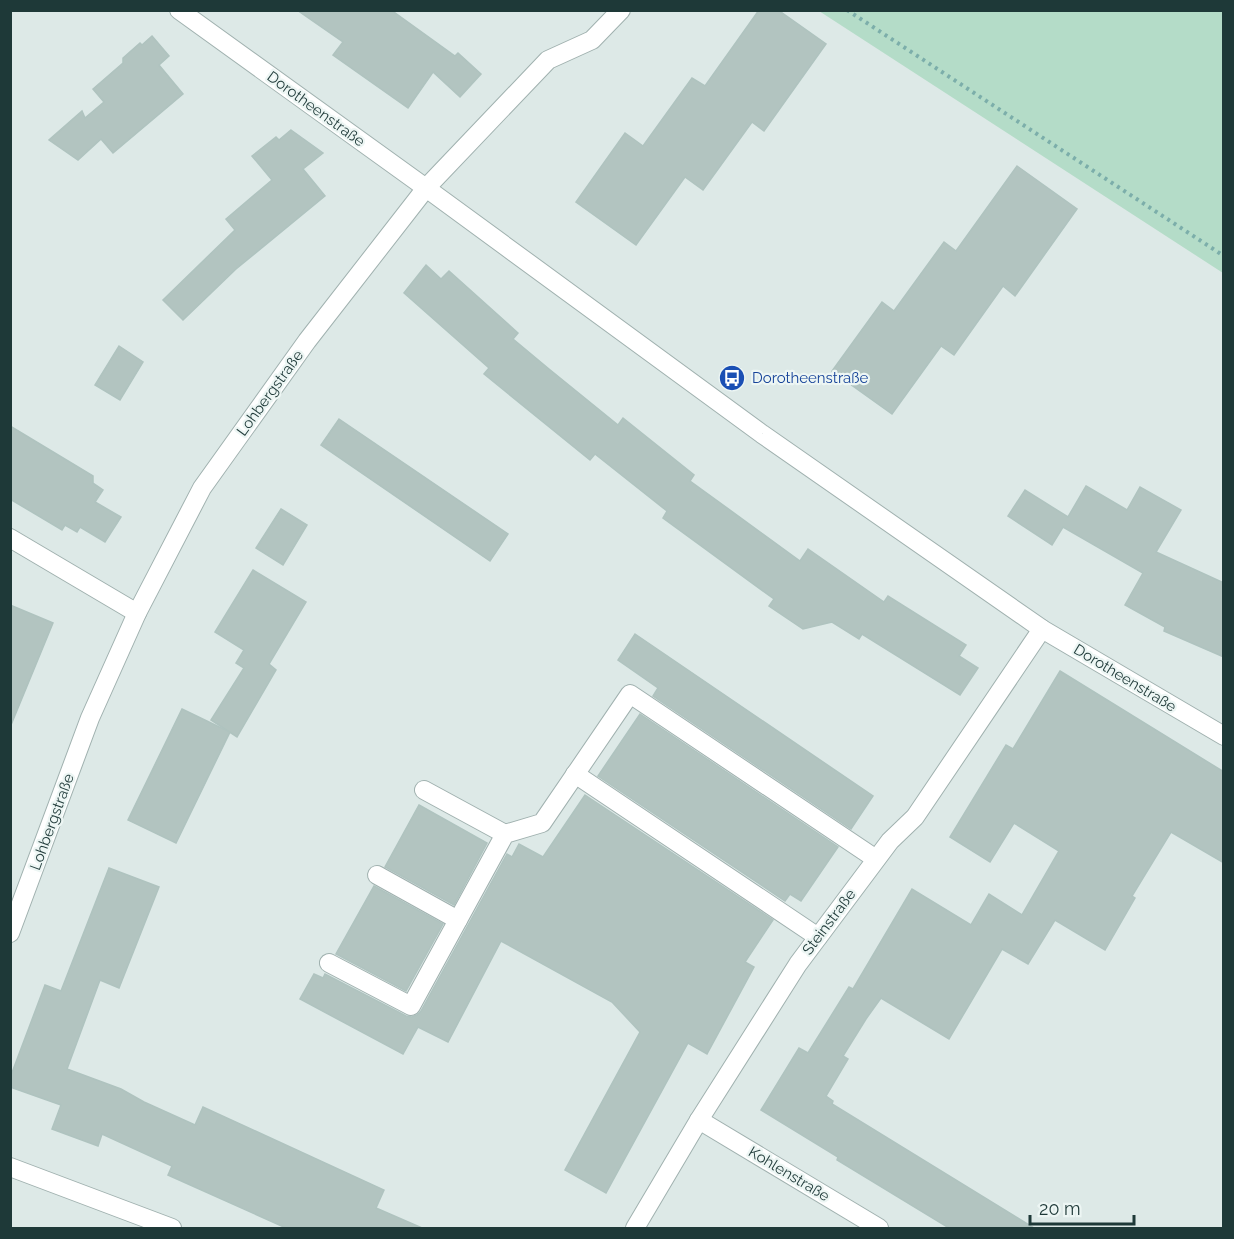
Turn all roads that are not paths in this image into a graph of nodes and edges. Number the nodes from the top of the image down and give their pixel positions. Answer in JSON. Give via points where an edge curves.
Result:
{"nodes":[{"id":1,"x":179,"y":10,"type":"edge"},
{"id":2,"x":621,"y":10,"type":"edge"},
{"id":3,"x":426,"y":188,"type":"junction"},
{"id":4,"x":10,"y":538,"type":"edge"},
{"id":5,"x":137,"y":613,"type":"junction"},
{"id":6,"x":1042,"y":629,"type":"junction"},
{"id":7,"x":1224,"y":736,"type":"edge"},
{"id":8,"x":575,"y":774,"type":"junction"},
{"id":9,"x":424,"y":790,"type":"dead end"},
{"id":10,"x":505,"y":834,"type":"junction"},
{"id":11,"x":876,"y":859,"type":"junction"},
{"id":12,"x":377,"y":875,"type":"dead end"},
{"id":13,"x":458,"y":920,"type":"junction"},
{"id":14,"x":10,"y":933,"type":"edge"},
{"id":15,"x":818,"y":937,"type":"junction"},
{"id":16,"x":329,"y":963,"type":"dead end"},
{"id":17,"x":699,"y":1120,"type":"junction"},
{"id":18,"x":10,"y":1167,"type":"edge"},
{"id":19,"x":172,"y":1228,"type":"edge"},
{"id":20,"x":635,"y":1228,"type":"edge"},
{"id":21,"x":879,"y":1228,"type":"edge"}],
"edges":[{"from":1,"to":3,"type":"street","name":"Dorotheenstraße"},
{"from":2,"to":3,"type":"street","name":"Lohbergstraße","via":[[592,40],[548,60]]},
{"from":3,"to":5,"type":"street","name":"Lohbergstraße","via":[[307,341],[201,488]]},
{"from":3,"to":6,"type":"street","name":"Dorotheenstraße","via":[[762,434]]},
{"from":4,"to":5,"type":"street"},
{"from":5,"to":14,"type":"street","name":"Lohbergstraße","via":[[90,718]]},
{"from":6,"to":7,"type":"street","name":"Dorotheenstraße"},
{"from":6,"to":11,"type":"street","name":"Steinstraße","via":[[915,817]]},
{"from":8,"to":10,"type":"street","via":[[542,823]]},
{"from":8,"to":11,"type":"street","via":[[630,694]]},
{"from":8,"to":15,"type":"street"},
{"from":9,"to":10,"type":"street"},
{"from":10,"to":13,"type":"street"},
{"from":11,"to":15,"type":"street","name":"Steinstraße"},
{"from":12,"to":13,"type":"street"},
{"from":13,"to":16,"type":"street","via":[[411,1006]]},
{"from":15,"to":17,"type":"street","name":"Steinstraße"},
{"from":17,"to":20,"type":"street","name":"Steinstraße"},
{"from":17,"to":21,"type":"street","name":"Kohlenstraße"},
{"from":18,"to":19,"type":"street"}]}
